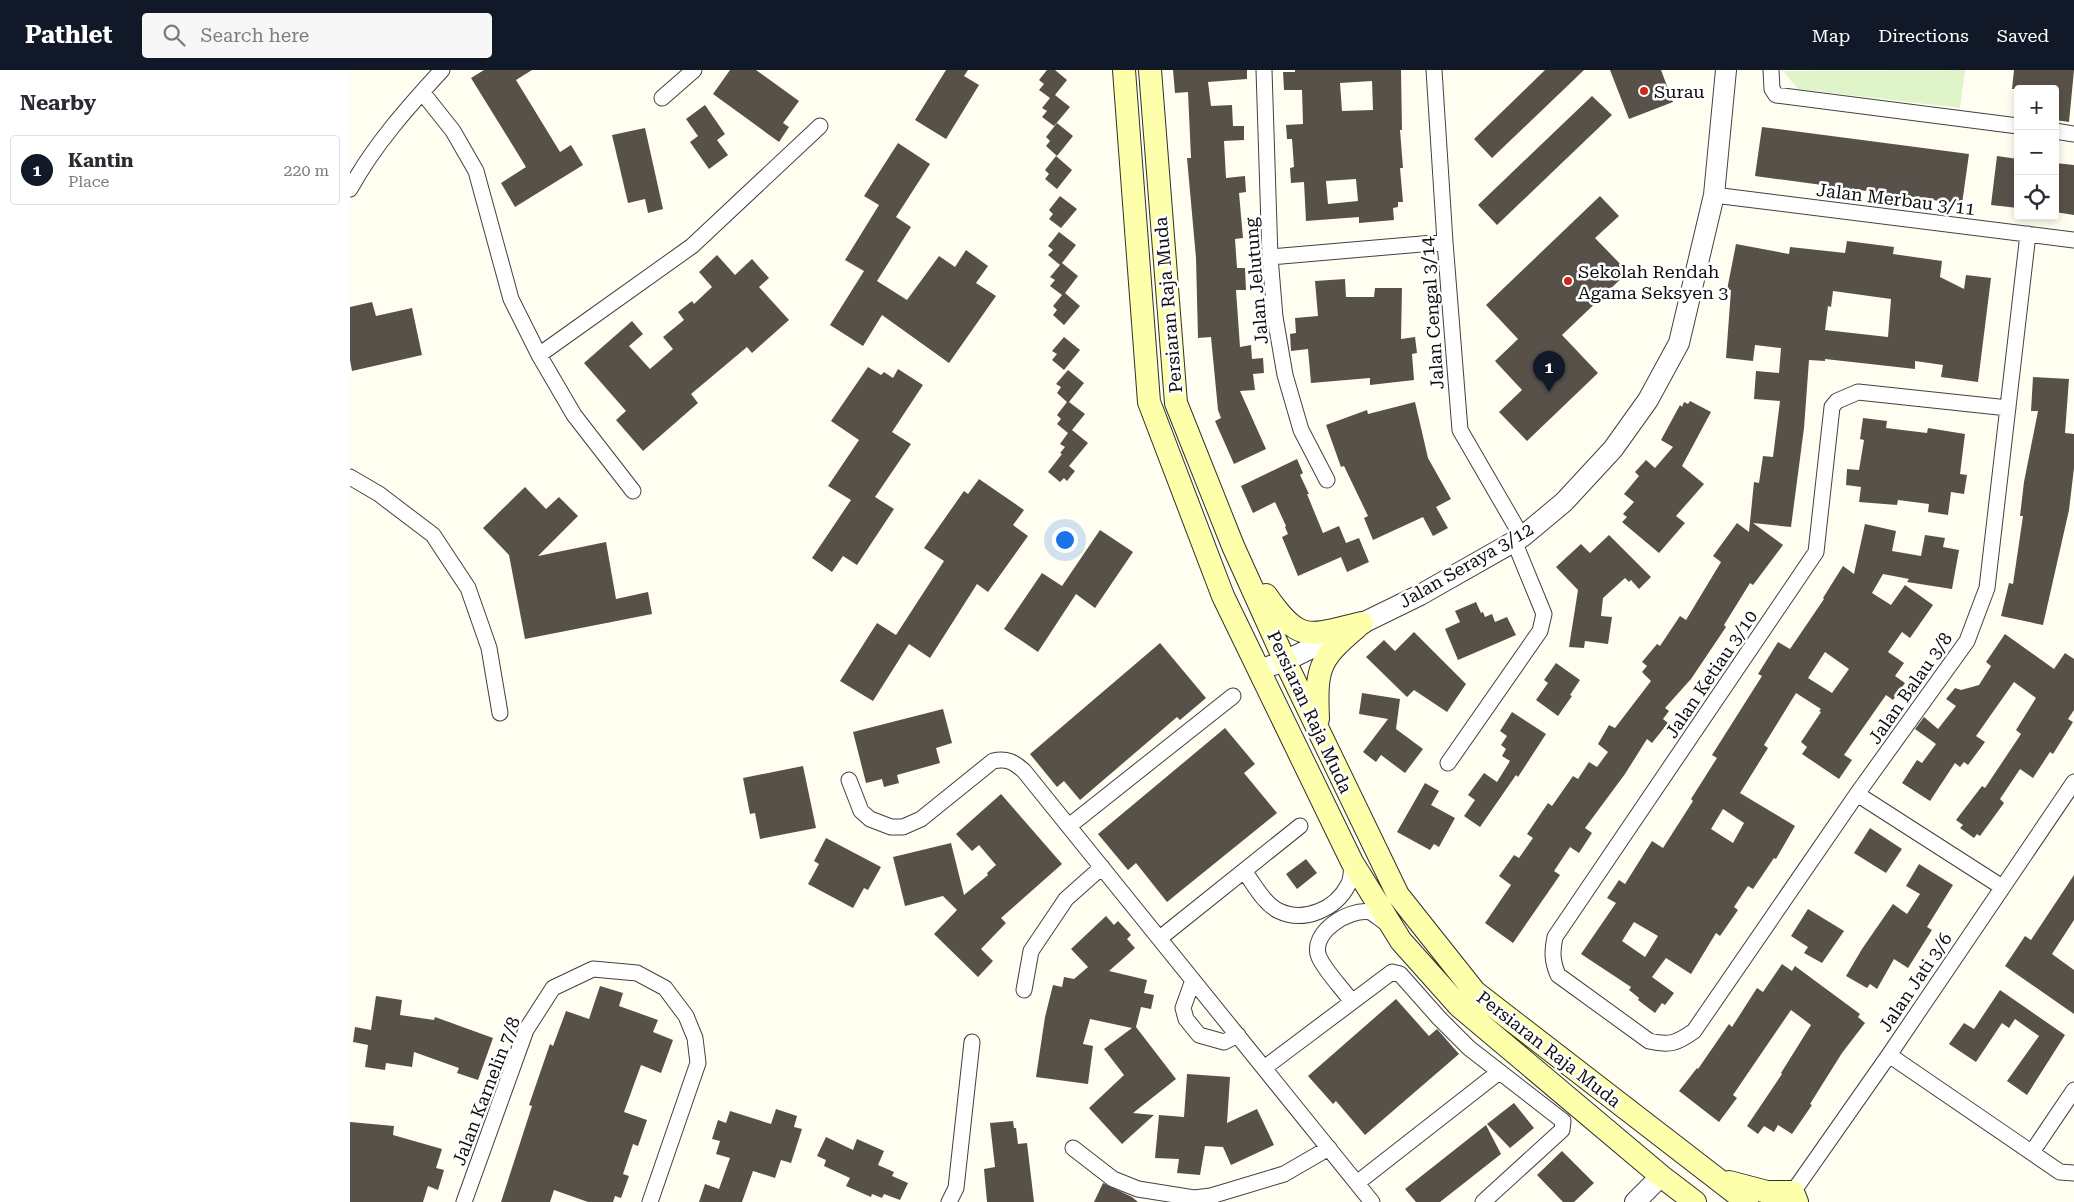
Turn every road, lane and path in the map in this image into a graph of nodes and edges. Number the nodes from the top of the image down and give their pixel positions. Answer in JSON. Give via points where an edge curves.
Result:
{"nodes":[{"id":1,"x":442,"y":70,"type":"edge"},
{"id":2,"x":694,"y":70,"type":"edge"},
{"id":3,"x":1124,"y":70,"type":"edge"},
{"id":4,"x":1150,"y":70,"type":"edge"},
{"id":5,"x":1264,"y":70,"type":"edge"},
{"id":6,"x":1434,"y":70,"type":"edge"},
{"id":7,"x":1726,"y":70,"type":"edge"},
{"id":8,"x":1771,"y":70,"type":"edge"},
{"id":9,"x":422,"y":92,"type":"junction"},
{"id":10,"x":662,"y":98,"type":"dead end"},
{"id":11,"x":2014,"y":125,"type":"edge"},
{"id":12,"x":820,"y":126,"type":"dead end"},
{"id":13,"x":2059,"y":132,"type":"edge"},
{"id":14,"x":2074,"y":134,"type":"edge"},
{"id":15,"x":350,"y":189,"type":"edge"},
{"id":16,"x":1714,"y":195,"type":"junction"},
{"id":17,"x":2028,"y":234,"type":"junction"},
{"id":18,"x":2074,"y":240,"type":"edge"},
{"id":19,"x":1445,"y":242,"type":"junction"},
{"id":20,"x":1270,"y":258,"type":"junction"},
{"id":21,"x":539,"y":355,"type":"junction"},
{"id":22,"x":2008,"y":408,"type":"junction"},
{"id":23,"x":350,"y":477,"type":"edge"},
{"id":24,"x":1326,"y":480,"type":"dead end"},
{"id":25,"x":633,"y":491,"type":"dead end"},
{"id":26,"x":1518,"y":539,"type":"junction"},
{"id":27,"x":1234,"y":546,"type":"junction"},
{"id":28,"x":1362,"y":623,"type":"junction"},
{"id":29,"x":1285,"y":661,"type":"junction"},
{"id":30,"x":1259,"y":670,"type":"junction"},
{"id":31,"x":1233,"y":696,"type":"dead end"},
{"id":32,"x":500,"y":713,"type":"dead end"},
{"id":33,"x":1319,"y":731,"type":"junction"},
{"id":34,"x":1448,"y":763,"type":"dead end"},
{"id":35,"x":849,"y":780,"type":"dead end"},
{"id":36,"x":2074,"y":782,"type":"edge"},
{"id":37,"x":1857,"y":794,"type":"junction"},
{"id":38,"x":1069,"y":826,"type":"junction"},
{"id":39,"x":1300,"y":826,"type":"dead end"},
{"id":40,"x":1352,"y":862,"type":"junction"},
{"id":41,"x":1102,"y":867,"type":"junction"},
{"id":42,"x":1244,"y":871,"type":"junction"},
{"id":43,"x":2002,"y":887,"type":"junction"},
{"id":44,"x":1393,"y":928,"type":"junction"},
{"id":45,"x":1160,"y":938,"type":"junction"},
{"id":46,"x":1193,"y":980,"type":"junction"},
{"id":47,"x":1024,"y":990,"type":"dead end"},
{"id":48,"x":1352,"y":1002,"type":"junction"},
{"id":49,"x":1238,"y":1035,"type":"junction"},
{"id":50,"x":972,"y":1042,"type":"dead end"},
{"id":51,"x":1678,"y":1042,"type":"joint"},
{"id":52,"x":1889,"y":1055,"type":"junction"},
{"id":53,"x":1264,"y":1068,"type":"junction"},
{"id":54,"x":1499,"y":1072,"type":"junction"},
{"id":55,"x":2074,"y":1090,"type":"edge"},
{"id":56,"x":1072,"y":1148,"type":"dead end"},
{"id":57,"x":1329,"y":1148,"type":"junction"},
{"id":58,"x":2032,"y":1152,"type":"junction"},
{"id":59,"x":2074,"y":1173,"type":"edge"},
{"id":60,"x":1661,"y":1176,"type":"junction"},
{"id":61,"x":1716,"y":1178,"type":"junction"},
{"id":62,"x":1357,"y":1183,"type":"junction"},
{"id":63,"x":1792,"y":1199,"type":"edge"},
{"id":64,"x":464,"y":1202,"type":"edge"},
{"id":65,"x":650,"y":1202,"type":"edge"},
{"id":66,"x":949,"y":1202,"type":"edge"},
{"id":67,"x":1372,"y":1202,"type":"edge"},
{"id":68,"x":1483,"y":1202,"type":"edge"},
{"id":69,"x":1635,"y":1202,"type":"edge"},
{"id":70,"x":1696,"y":1202,"type":"edge"},
{"id":71,"x":1747,"y":1202,"type":"edge"}],
"edges":[{"from":1,"to":9,"type":"street"},
{"from":2,"to":10,"type":"street"},
{"from":3,"to":30,"type":"main road","name":"Persiaran Raja Muda","via":[[1149,402],[1223,596]]},
{"from":4,"to":27,"type":"main road","name":"Persiaran Raja Muda","via":[[1176,403]]},
{"from":5,"to":20,"type":"street","name":"Jalan Jelutung"},
{"from":6,"to":19,"type":"street","name":"Jalan Cengal 3/14"},
{"from":7,"to":16,"type":"street","name":"Jalan Seraya 3/12"},
{"from":8,"to":11,"type":"street","via":[[1772,89],[1776,95]]},
{"from":9,"to":15,"type":"street","via":[[363,166]]},
{"from":9,"to":21,"type":"street","via":[[453,131],[476,170],[511,299]]},
{"from":12,"to":21,"type":"street","via":[[692,246]]},
{"from":13,"to":14,"type":"street"},
{"from":16,"to":17,"type":"street","name":"Jalan Merbau 3/11"},
{"from":16,"to":26,"type":"street","name":"Jalan Seraya 3/12","via":[[1679,343],[1648,400],[1613,449],[1564,502]]},
{"from":17,"to":18,"type":"street","name":"Jalan Merbau 3/11"},
{"from":17,"to":22,"type":"street","name":"Jalan Balau 3/8"},
{"from":19,"to":20,"type":"street"},
{"from":19,"to":26,"type":"street","name":"Jalan Cengal 3/14","via":[[1460,430]]},
{"from":20,"to":24,"type":"street","name":"Jalan Jelutung","via":[[1285,375],[1301,430]]},
{"from":21,"to":25,"type":"street","via":[[574,415]]},
{"from":22,"to":37,"type":"street","name":"Jalan Balau 3/8","via":[[1987,588],[1967,641]]},
{"from":22,"to":51,"type":"street","name":"Jalan Ketiau 3/10","via":[[1858,392],[1837,401],[1832,407],[1816,552],[1555,937],[1552,952],[1558,975],[1649,1041]]},
{"from":23,"to":32,"type":"street","via":[[380,494],[433,535],[468,588],[489,648]]},
{"from":26,"to":28,"type":"street","name":"Jalan Seraya 3/12","via":[[1420,595]]},
{"from":26,"to":34,"type":"street","name":"Jalan Cengal 3/14","via":[[1544,614],[1543,623]]},
{"from":27,"to":28,"type":"main road","via":[[1285,620],[1295,629],[1321,633]]},
{"from":27,"to":29,"type":"main road","name":"Persiaran Raja Muda"},
{"from":28,"to":29,"type":"street","name":"Jalan Seraya 3/12"},
{"from":28,"to":33,"type":"main road","via":[[1324,660],[1316,685]]},
{"from":29,"to":30,"type":"street","name":"Jalan Seraya 3/12"},
{"from":29,"to":33,"type":"main road","name":"Persiaran Raja Muda"},
{"from":30,"to":40,"type":"main road","name":"Persiaran Raja Muda"},
{"from":31,"to":38,"type":"street"},
{"from":33,"to":61,"type":"main road","name":"Persiaran Raja Muda","via":[[1398,895],[1474,992]]},
{"from":35,"to":38,"type":"street","via":[[861,811],[870,819],[903,827],[921,819],[992,761],[1007,760],[1024,771]]},
{"from":36,"to":43,"type":"street","name":"Jalan Jati 3/6"},
{"from":37,"to":43,"type":"street"},
{"from":37,"to":51,"type":"street","name":"Jalan Balau 3/8","via":[[1694,1031]]},
{"from":38,"to":41,"type":"street"},
{"from":39,"to":42,"type":"street"},
{"from":40,"to":42,"type":"street","via":[[1350,884],[1340,898],[1310,915],[1296,917],[1278,911]]},
{"from":40,"to":44,"type":"main road","name":"Persiaran Raja Muda"},
{"from":41,"to":45,"type":"street"},
{"from":41,"to":47,"type":"street","via":[[1066,899],[1031,951]]},
{"from":42,"to":45,"type":"street"},
{"from":43,"to":52,"type":"street","name":"Jalan Jati 3/6"},
{"from":44,"to":48,"type":"street","via":[[1372,912],[1358,912],[1322,934],[1318,945],[1319,957]]},
{"from":44,"to":60,"type":"main road","name":"Persiaran Raja Muda","via":[[1460,1006]]},
{"from":45,"to":46,"type":"street"},
{"from":46,"to":49,"type":"street"},
{"from":46,"to":49,"type":"street","via":[[1183,1008],[1186,1020],[1199,1035],[1224,1042]]},
{"from":48,"to":53,"type":"street"},
{"from":48,"to":54,"type":"street","via":[[1392,972],[1400,974],[1469,1048]]},
{"from":49,"to":53,"type":"street"},
{"from":50,"to":66,"type":"street","via":[[956,1188]]},
{"from":52,"to":58,"type":"street"},
{"from":52,"to":63,"type":"street","name":"Jalan Jati 3/6"},
{"from":53,"to":57,"type":"street"},
{"from":54,"to":62,"type":"street"},
{"from":54,"to":68,"type":"street","via":[[1563,1121],[1562,1130]]},
{"from":55,"to":58,"type":"street"},
{"from":56,"to":57,"type":"street","via":[[1113,1179],[1138,1189],[1194,1198],[1284,1174]]},
{"from":57,"to":62,"type":"street"},
{"from":58,"to":59,"type":"street","via":[[2060,1172]]},
{"from":60,"to":69,"type":"street"},
{"from":60,"to":70,"type":"main road","name":"Persiaran Raja Muda"},
{"from":61,"to":63,"type":"main road"},
{"from":61,"to":71,"type":"main road","name":"Persiaran Raja Muda"},
{"from":62,"to":67,"type":"street"},
{"from":64,"to":65,"type":"street","name":"Jalan Karnelin 7/8","via":[[526,1030],[553,988],[592,969],[637,973],[665,988],[686,1016],[694,1038],[698,1063]]}]}
